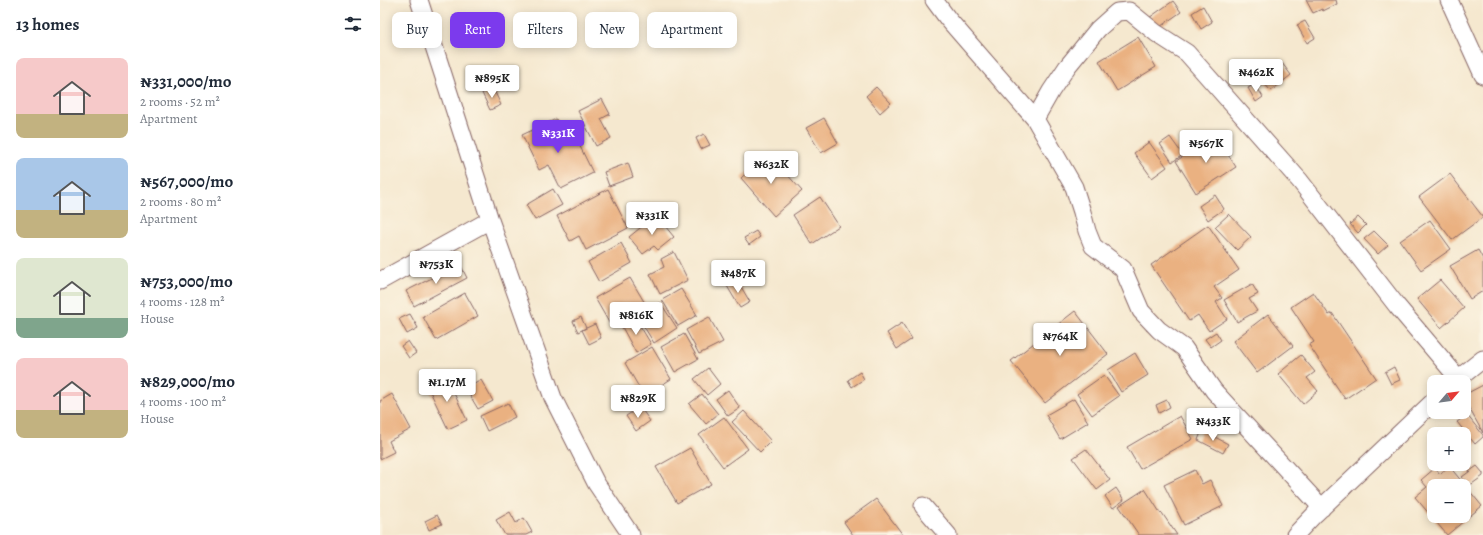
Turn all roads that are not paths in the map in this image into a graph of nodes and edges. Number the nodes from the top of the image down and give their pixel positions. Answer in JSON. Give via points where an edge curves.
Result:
{"nodes":[{"id":1,"x":419,"y":0,"type":"edge"},
{"id":2,"x":934,"y":0,"type":"edge"},
{"id":3,"x":1449,"y":0,"type":"edge"},
{"id":4,"x":1483,"y":75,"type":"edge"},
{"id":5,"x":1035,"y":119,"type":"junction"},
{"id":6,"x":490,"y":220,"type":"junction"},
{"id":7,"x":380,"y":281,"type":"edge"},
{"id":8,"x":1483,"y":359,"type":"edge"},
{"id":9,"x":1452,"y":375,"type":"edge"},
{"id":10,"x":1462,"y":375,"type":"edge"},
{"id":11,"x":1427,"y":408,"type":"edge"},
{"id":12,"x":923,"y":506,"type":"dead end"},
{"id":13,"x":1322,"y":508,"type":"junction"},
{"id":14,"x":630,"y":535,"type":"edge"},
{"id":15,"x":948,"y":535,"type":"edge"},
{"id":16,"x":1295,"y":535,"type":"edge"}],
"edges":[{"from":1,"to":6,"type":"street"},
{"from":2,"to":5,"type":"street"},
{"from":3,"to":4,"type":"street"},
{"from":5,"to":9,"type":"street","via":[[1067,67],[1098,29],[1117,12],[1129,11],[1187,53],[1300,181]]},
{"from":5,"to":13,"type":"street","via":[[1074,187],[1093,246],[1123,269],[1141,311],[1160,330],[1184,348],[1214,391]]},
{"from":6,"to":7,"type":"street"},
{"from":6,"to":14,"type":"street","via":[[553,398],[596,482]]},
{"from":8,"to":10,"type":"street"},
{"from":11,"to":13,"type":"street"},
{"from":12,"to":15,"type":"street"},
{"from":13,"to":16,"type":"street"}]}
